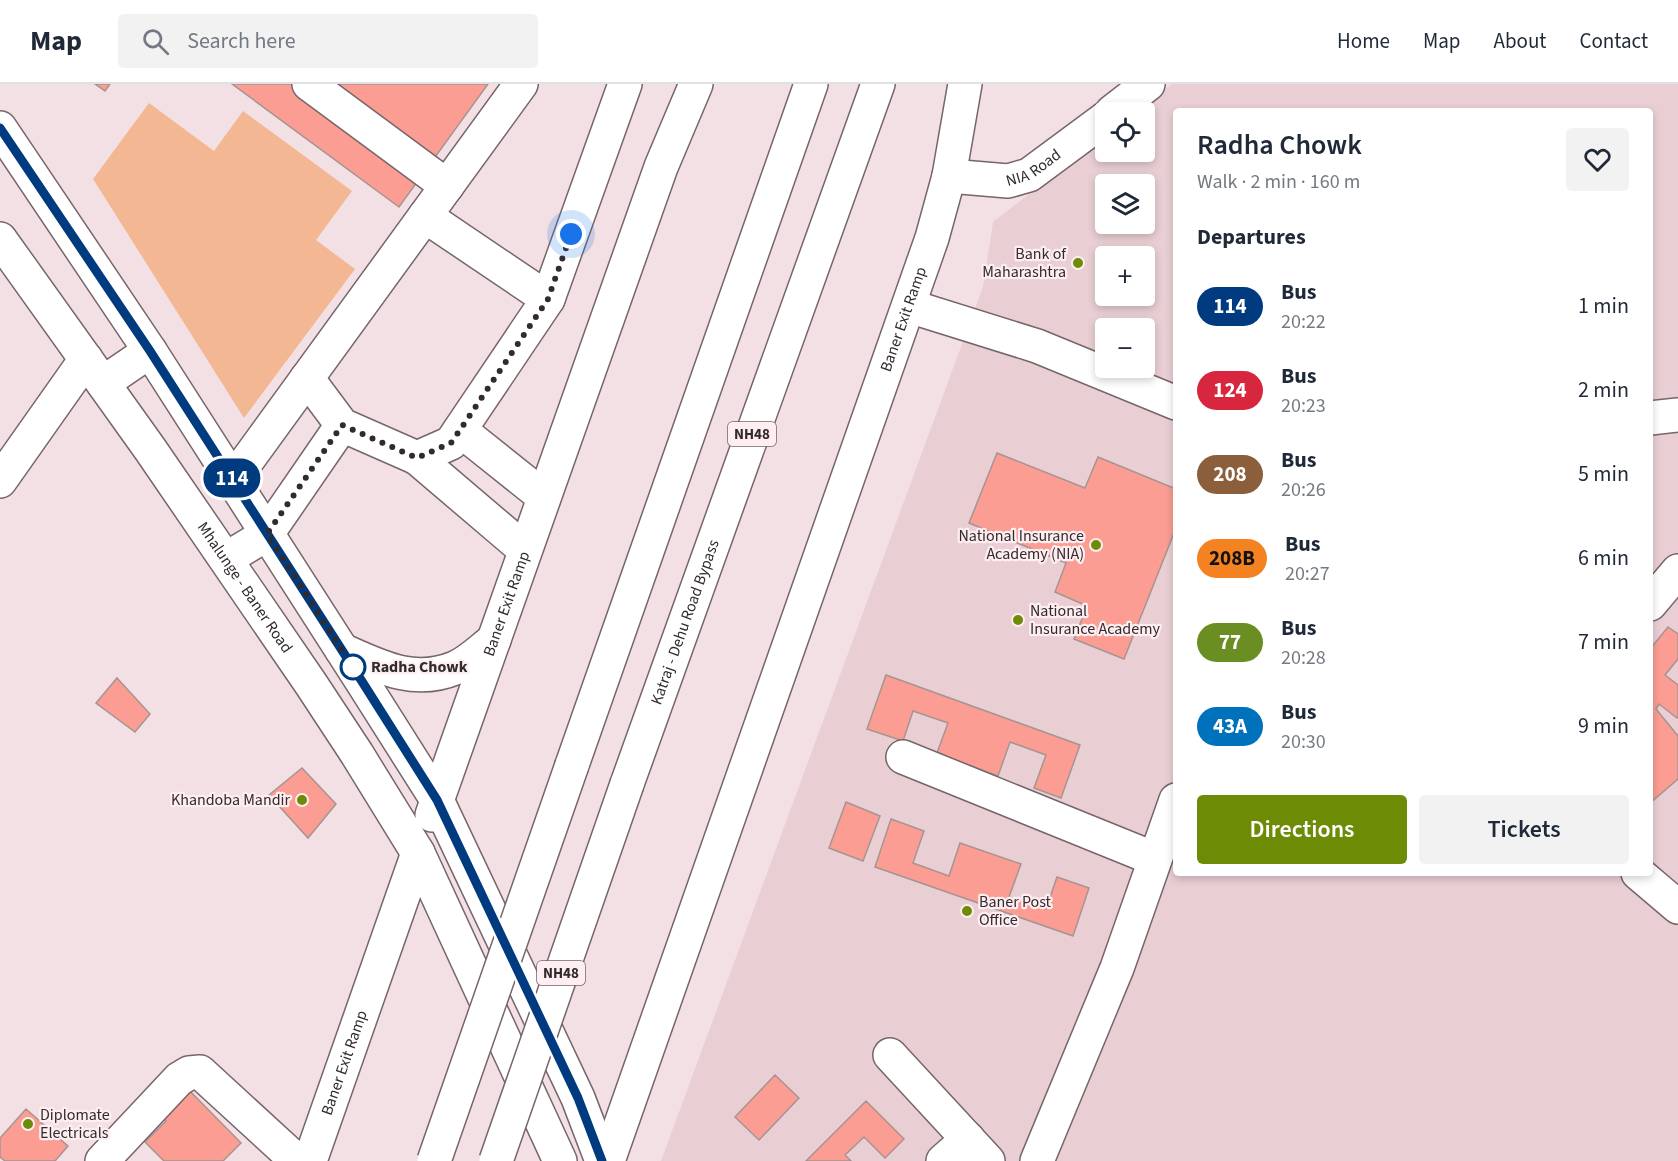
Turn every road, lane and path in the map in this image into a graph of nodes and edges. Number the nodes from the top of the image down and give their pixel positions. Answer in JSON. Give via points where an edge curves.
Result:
{"nodes":[{"id":1,"x":309,"y":84,"type":"edge"},
{"id":2,"x":522,"y":84,"type":"edge"},
{"id":3,"x":625,"y":84,"type":"edge"},
{"id":4,"x":696,"y":84,"type":"edge"},
{"id":5,"x":811,"y":84,"type":"edge"},
{"id":6,"x":878,"y":84,"type":"edge"},
{"id":7,"x":965,"y":84,"type":"edge"},
{"id":8,"x":1148,"y":84,"type":"edge"},
{"id":9,"x":1125,"y":102,"type":"edge"},
{"id":10,"x":1095,"y":126,"type":"edge"},
{"id":11,"x":0,"y":128,"type":"edge"},
{"id":12,"x":949,"y":176,"type":"junction"},
{"id":13,"x":447,"y":186,"type":"junction"},
{"id":14,"x":425,"y":216,"type":"junction"},
{"id":15,"x":0,"y":239,"type":"edge"},
{"id":16,"x":548,"y":299,"type":"junction"},
{"id":17,"x":909,"y":306,"type":"junction"},
{"id":18,"x":150,"y":351,"type":"junction"},
{"id":19,"x":94,"y":371,"type":"junction"},
{"id":20,"x":307,"y":378,"type":"junction"},
{"id":21,"x":1173,"y":402,"type":"edge"},
{"id":22,"x":1678,"y":415,"type":"edge"},
{"id":23,"x":1653,"y":418,"type":"edge"},
{"id":24,"x":342,"y":425,"type":"junction"},
{"id":25,"x":460,"y":430,"type":"junction"},
{"id":26,"x":417,"y":458,"type":"junction"},
{"id":27,"x":233,"y":480,"type":"junction"},
{"id":28,"x":0,"y":481,"type":"edge"},
{"id":29,"x":544,"y":497,"type":"junction"},
{"id":30,"x":267,"y":534,"type":"junction"},
{"id":31,"x":525,"y":550,"type":"junction"},
{"id":32,"x":226,"y":559,"type":"junction"},
{"id":33,"x":1678,"y":571,"type":"edge"},
{"id":34,"x":1653,"y":600,"type":"edge"},
{"id":35,"x":494,"y":640,"type":"junction"},
{"id":36,"x":342,"y":650,"type":"junction"},
{"id":37,"x":903,"y":756,"type":"dead end"},
{"id":38,"x":437,"y":800,"type":"junction"},
{"id":39,"x":1173,"y":808,"type":"edge"},
{"id":40,"x":418,"y":854,"type":"junction"},
{"id":41,"x":1155,"y":859,"type":"junction"},
{"id":42,"x":1642,"y":876,"type":"edge"},
{"id":43,"x":1678,"y":907,"type":"edge"},
{"id":44,"x":890,"y":1055,"type":"dead end"},
{"id":45,"x":978,"y":1150,"type":"edge"},
{"id":46,"x":102,"y":1161,"type":"edge"},
{"id":47,"x":297,"y":1161,"type":"edge"},
{"id":48,"x":310,"y":1161,"type":"edge"},
{"id":49,"x":434,"y":1161,"type":"edge"},
{"id":50,"x":496,"y":1161,"type":"edge"},
{"id":51,"x":560,"y":1161,"type":"edge"},
{"id":52,"x":602,"y":1161,"type":"edge"},
{"id":53,"x":608,"y":1161,"type":"edge"},
{"id":54,"x":943,"y":1161,"type":"edge"},
{"id":55,"x":1037,"y":1161,"type":"edge"}],
"edges":[{"from":1,"to":13,"type":"main road"},
{"from":2,"to":13,"type":"main road"},
{"from":3,"to":16,"type":"main road"},
{"from":4,"to":29,"type":"main road","name":"Baner Exit Ramp","via":[[661,166]]},
{"from":5,"to":49,"type":"main road","bridge":true},
{"from":6,"to":50,"type":"main road","name":"Katraj - Dehu Road Bypass","number":"NH48","bridge":true},
{"from":7,"to":12,"type":"main road","name":"Baner Exit Ramp"},
{"from":8,"to":9,"type":"main road"},
{"from":10,"to":12,"type":"main road","name":"NIA Road","via":[[1029,175],[1008,181]]},
{"from":11,"to":18,"type":"main road"},
{"from":12,"to":17,"type":"main road","name":"Baner Exit Ramp"},
{"from":13,"to":14,"type":"main road"},
{"from":14,"to":16,"type":"main road"},
{"from":14,"to":20,"type":"main road"},
{"from":15,"to":19,"type":"main road","name":"Mhalunge - Baner Road"},
{"from":16,"to":25,"type":"main road"},
{"from":17,"to":21,"type":"main road","via":[[1037,346]]},
{"from":17,"to":53,"type":"main road","name":"Baner Exit Ramp"},
{"from":18,"to":19,"type":"main road"},
{"from":18,"to":27,"type":"main road"},
{"from":19,"to":28,"type":"main road"},
{"from":19,"to":32,"type":"main road","name":"Mhalunge - Baner Road"},
{"from":20,"to":24,"type":"main road"},
{"from":20,"to":27,"type":"main road"},
{"from":22,"to":23,"type":"main road"},
{"from":24,"to":26,"type":"main road"},
{"from":24,"to":30,"type":"main road"},
{"from":25,"to":26,"type":"main road","via":[[451,443]]},
{"from":25,"to":29,"type":"main road"},
{"from":26,"to":31,"type":"main road"},
{"from":27,"to":30,"type":"main road"},
{"from":29,"to":31,"type":"main road","name":"Baner Exit Ramp"},
{"from":30,"to":32,"type":"main road"},
{"from":30,"to":36,"type":"main road"},
{"from":31,"to":35,"type":"main road","name":"Baner Exit Ramp"},
{"from":32,"to":40,"type":"main road","name":"Mhalunge - Baner Road","via":[[357,754]]},
{"from":33,"to":34,"type":"main road"},
{"from":35,"to":36,"type":"main road","via":[[457,667],[436,674],[407,675]]},
{"from":35,"to":38,"type":"main road","name":"Baner Exit Ramp"},
{"from":36,"to":38,"type":"main road"},
{"from":37,"to":41,"type":"main road"},
{"from":38,"to":40,"type":"main road","name":"Baner Exit Ramp"},
{"from":38,"to":52,"type":"main road","via":[[578,1098]]},
{"from":39,"to":41,"type":"main road"},
{"from":40,"to":48,"type":"main road","name":"Baner Exit Ramp"},
{"from":40,"to":51,"type":"main road","name":"Mhalunge - Baner Road"},
{"from":41,"to":55,"type":"main road","via":[[1117,968]]},
{"from":42,"to":43,"type":"main road"},
{"from":44,"to":45,"type":"main road"},
{"from":45,"to":54,"type":"main road"},
{"from":46,"to":47,"type":"main road","via":[[179,1079],[200,1072]]}]}
